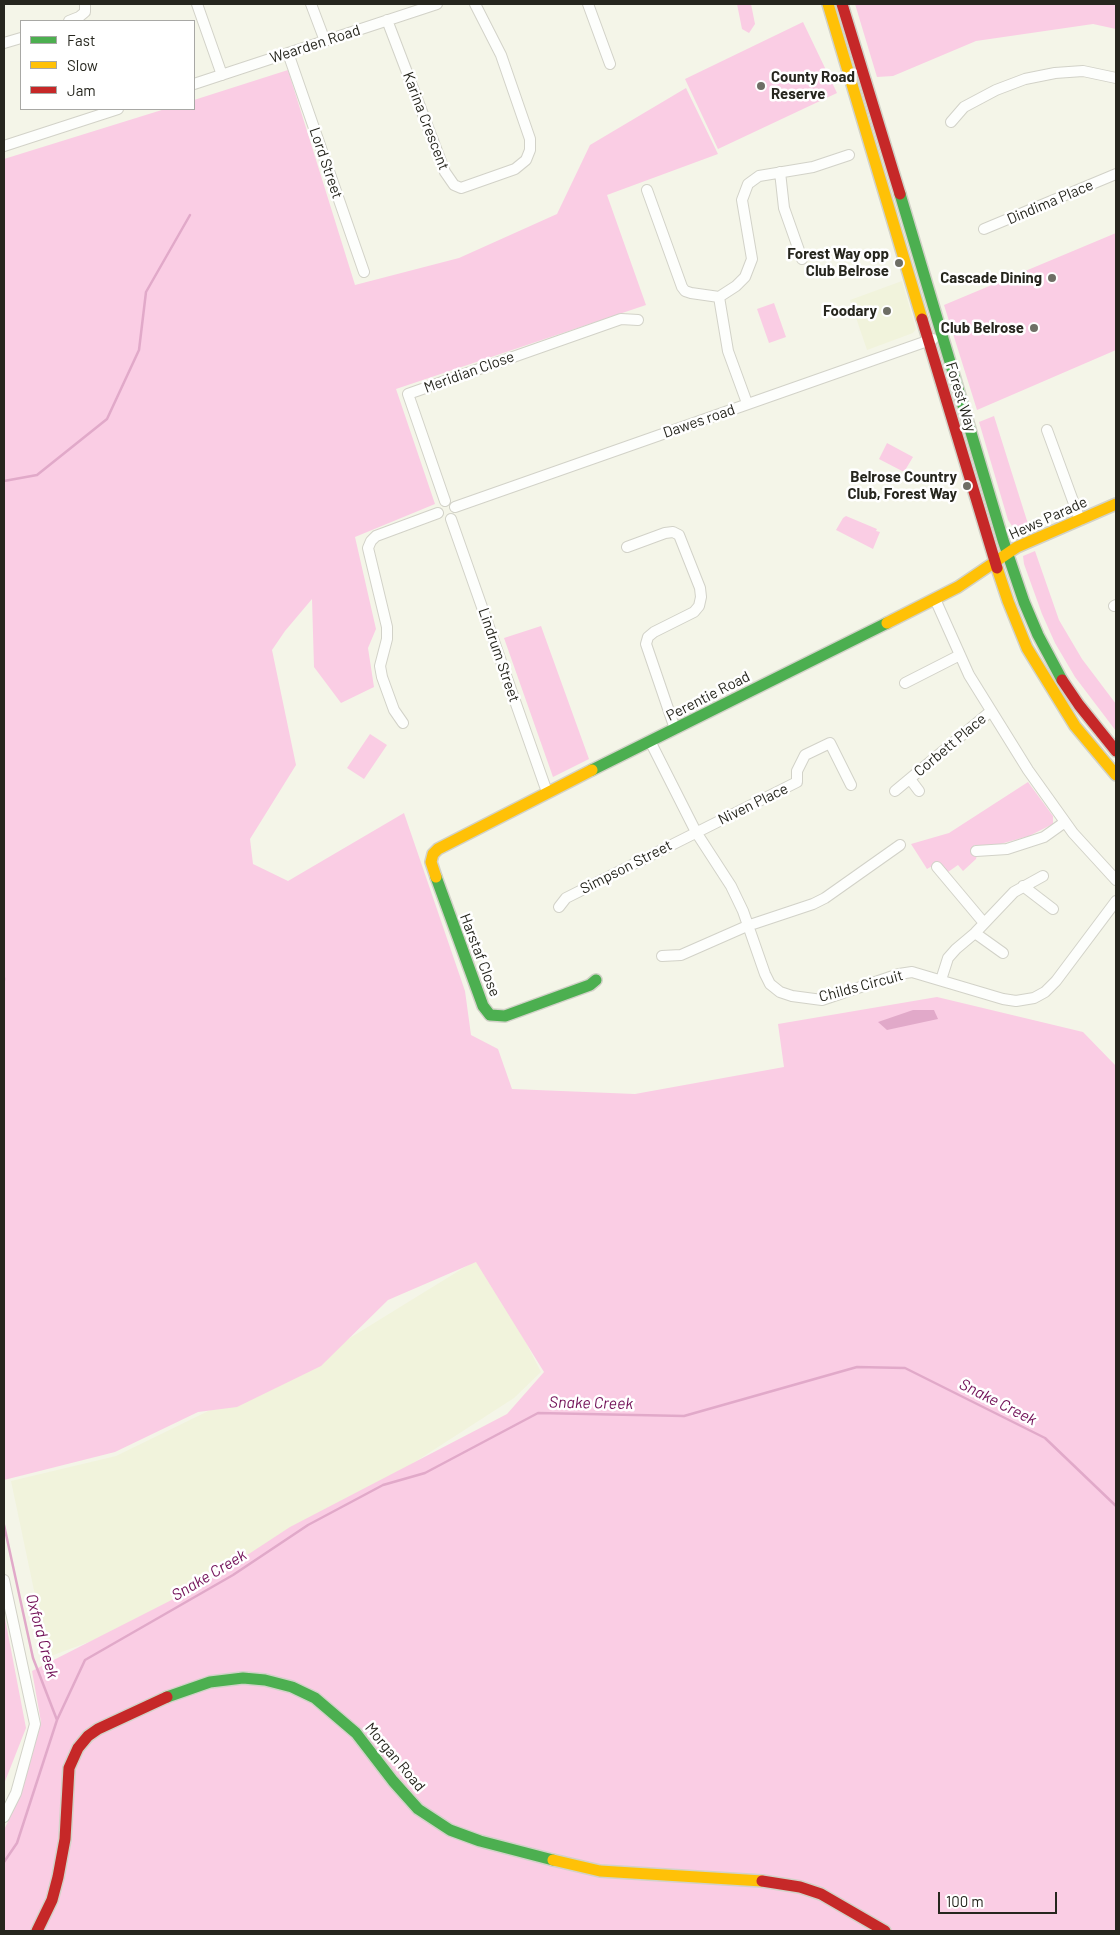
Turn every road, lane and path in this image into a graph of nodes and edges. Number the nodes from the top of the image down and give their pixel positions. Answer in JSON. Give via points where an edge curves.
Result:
{"nodes":[{"id":1,"x":85,"y":4,"type":"edge"},
{"id":2,"x":197,"y":4,"type":"edge"},
{"id":3,"x":311,"y":4,"type":"edge"},
{"id":4,"x":437,"y":4,"type":"edge"},
{"id":5,"x":475,"y":4,"type":"edge"},
{"id":6,"x":588,"y":4,"type":"edge"},
{"id":7,"x":828,"y":4,"type":"edge"},
{"id":8,"x":842,"y":4,"type":"edge"},
{"id":9,"x":413,"y":8,"type":"edge"},
{"id":10,"x":72,"y":20,"type":"edge"},
{"id":11,"x":388,"y":20,"type":"junction"},
{"id":12,"x":20,"y":38,"type":"edge"},
{"id":13,"x":325,"y":41,"type":"junction"},
{"id":14,"x":4,"y":43,"type":"edge"},
{"id":15,"x":288,"y":53,"type":"junction"},
{"id":16,"x":610,"y":64,"type":"dead end"},
{"id":17,"x":222,"y":75,"type":"junction"},
{"id":18,"x":1116,"y":78,"type":"edge"},
{"id":19,"x":195,"y":84,"type":"edge"},
{"id":20,"x":115,"y":110,"type":"edge"},
{"id":21,"x":951,"y":122,"type":"dead end"},
{"id":22,"x":4,"y":146,"type":"edge"},
{"id":23,"x":849,"y":155,"type":"dead end"},
{"id":24,"x":780,"y":172,"type":"junction"},
{"id":25,"x":1116,"y":174,"type":"edge"},
{"id":26,"x":647,"y":190,"type":"dead end"},
{"id":27,"x":984,"y":229,"type":"dead end"},
{"id":28,"x":802,"y":259,"type":"dead end"},
{"id":29,"x":364,"y":272,"type":"dead end"},
{"id":30,"x":719,"y":297,"type":"junction"},
{"id":31,"x":638,"y":320,"type":"dead end"},
{"id":32,"x":942,"y":336,"type":"junction"},
{"id":33,"x":928,"y":341,"type":"junction"},
{"id":34,"x":747,"y":404,"type":"junction"},
{"id":35,"x":1047,"y":430,"type":"dead end"},
{"id":36,"x":444,"y":501,"type":"junction"},
{"id":37,"x":1116,"y":504,"type":"edge"},
{"id":38,"x":456,"y":507,"type":"junction"},
{"id":39,"x":438,"y":513,"type":"junction"},
{"id":40,"x":451,"y":519,"type":"junction"},
{"id":41,"x":1080,"y":520,"type":"junction"},
{"id":42,"x":627,"y":547,"type":"dead end"},
{"id":43,"x":1007,"y":552,"type":"junction"},
{"id":44,"x":995,"y":562,"type":"junction"},
{"id":45,"x":935,"y":599,"type":"junction"},
{"id":46,"x":960,"y":655,"type":"junction"},
{"id":47,"x":906,"y":683,"type":"dead end"},
{"id":48,"x":991,"y":710,"type":"junction"},
{"id":49,"x":404,"y":723,"type":"dead end"},
{"id":50,"x":675,"y":729,"type":"junction"},
{"id":51,"x":650,"y":741,"type":"junction"},
{"id":52,"x":1116,"y":751,"type":"edge"},
{"id":53,"x":1116,"y":775,"type":"edge"},
{"id":54,"x":910,"y":779,"type":"junction"},
{"id":55,"x":851,"y":785,"type":"dead end"},
{"id":56,"x":920,"y":791,"type":"dead end"},
{"id":57,"x":547,"y":792,"type":"junction"},
{"id":58,"x":895,"y":792,"type":"dead end"},
{"id":59,"x":1066,"y":822,"type":"junction"},
{"id":60,"x":696,"y":832,"type":"junction"},
{"id":61,"x":900,"y":845,"type":"dead end"},
{"id":62,"x":976,"y":851,"type":"dead end"},
{"id":63,"x":433,"y":854,"type":"joint"},
{"id":64,"x":937,"y":867,"type":"dead end"},
{"id":65,"x":1043,"y":876,"type":"dead end"},
{"id":66,"x":1116,"y":880,"type":"edge"},
{"id":67,"x":1023,"y":886,"type":"junction"},
{"id":68,"x":1116,"y":901,"type":"edge"},
{"id":69,"x":559,"y":907,"type":"dead end"},
{"id":70,"x":1053,"y":909,"type":"dead end"},
{"id":71,"x":984,"y":923,"type":"junction"},
{"id":72,"x":748,"y":926,"type":"junction"},
{"id":73,"x":975,"y":933,"type":"junction"},
{"id":74,"x":1003,"y":953,"type":"dead end"},
{"id":75,"x":662,"y":956,"type":"dead end"},
{"id":76,"x":596,"y":980,"type":"dead end"},
{"id":77,"x":941,"y":980,"type":"junction"},
{"id":78,"x":4,"y":1580,"type":"edge"},
{"id":79,"x":4,"y":1817,"type":"edge"},
{"id":80,"x":37,"y":1931,"type":"edge"},
{"id":81,"x":885,"y":1931,"type":"edge"}],
"edges":[{"from":1,"to":10,"type":"street","via":[[85,12]]},
{"from":2,"to":17,"type":"street"},
{"from":3,"to":13,"type":"street"},
{"from":4,"to":9,"type":"street","name":"Wearden Road"},
{"from":5,"to":11,"type":"street","name":"Karina Crescent","via":[[501,55],[530,139],[530,150],[526,160],[515,169],[461,188],[454,186],[445,172]]},
{"from":6,"to":16,"type":"street"},
{"from":7,"to":33,"type":"street","name":"Forest Way"},
{"from":8,"to":32,"type":"street","name":"Forest Way"},
{"from":9,"to":11,"type":"street","name":"Wearden Road"},
{"from":11,"to":13,"type":"street","name":"Wearden Road"},
{"from":12,"to":14,"type":"street"},
{"from":13,"to":15,"type":"street","name":"Wearden Road"},
{"from":15,"to":17,"type":"street","name":"Wearden Road"},
{"from":15,"to":29,"type":"street","name":"Lord Street"},
{"from":17,"to":19,"type":"street","name":"Wearden Road"},
{"from":18,"to":21,"type":"street","via":[[1083,71],[1026,79],[964,106]]},
{"from":20,"to":22,"type":"street"},
{"from":23,"to":24,"type":"street","via":[[814,167]]},
{"from":24,"to":28,"type":"street","via":[[784,208]]},
{"from":24,"to":30,"type":"street","via":[[753,179],[744,191],[742,213],[752,259],[744,277]]},
{"from":25,"to":27,"type":"street","name":"Dindima Place"},
{"from":26,"to":30,"type":"street","via":[[682,287],[691,293]]},
{"from":30,"to":34,"type":"street","via":[[728,351]]},
{"from":31,"to":36,"type":"street","name":"Meridian Close","via":[[621,319],[408,394]]},
{"from":32,"to":33,"type":"street","name":"Dawes road"},
{"from":32,"to":43,"type":"street","name":"Forest Way"},
{"from":33,"to":34,"type":"street","name":"Dawes road"},
{"from":33,"to":44,"type":"street","name":"Forest Way"},
{"from":34,"to":38,"type":"street","name":"Dawes road"},
{"from":35,"to":41,"type":"street"},
{"from":36,"to":38,"type":"street","via":[[452,502]]},
{"from":36,"to":39,"type":"street","via":[[438,507]]},
{"from":37,"to":41,"type":"street","name":"Hews Parade"},
{"from":38,"to":40,"type":"street"},
{"from":39,"to":40,"type":"street"},
{"from":39,"to":49,"type":"street","via":[[376,536],[368,548],[387,628],[380,666],[382,677],[394,710]]},
{"from":40,"to":57,"type":"street","name":"Lindrum Street"},
{"from":41,"to":43,"type":"street","name":"Hews Parade"},
{"from":42,"to":50,"type":"street","via":[[666,533],[679,535],[700,588],[699,606],[694,612],[654,632],[646,644]]},
{"from":43,"to":44,"type":"street","name":"Hews Parade"},
{"from":43,"to":52,"type":"street","name":"Forest Way","via":[[1031,620],[1056,670]]},
{"from":44,"to":45,"type":"street","name":"Perentie Road"},
{"from":44,"to":53,"type":"street","name":"Forest Way","via":[[1016,624],[1034,662],[1075,726]]},
{"from":45,"to":46,"type":"street"},
{"from":45,"to":50,"type":"street","name":"Perentie Road"},
{"from":46,"to":47,"type":"street"},
{"from":46,"to":48,"type":"street"},
{"from":48,"to":54,"type":"street","name":"Corbett Place"},
{"from":48,"to":59,"type":"street","via":[[1028,770]]},
{"from":50,"to":51,"type":"street","name":"Perentie Road"},
{"from":51,"to":57,"type":"street","name":"Perentie Road"},
{"from":51,"to":60,"type":"street","name":"Childs Circuit"},
{"from":54,"to":56,"type":"street","name":"Corbett Place"},
{"from":54,"to":58,"type":"street","name":"Corbett Place"},
{"from":55,"to":60,"type":"street","name":"Niven Place","via":[[830,743],[805,756],[797,771],[797,782]]},
{"from":57,"to":63,"type":"street","name":"Perentie Road"},
{"from":59,"to":62,"type":"street","via":[[1044,837],[1007,848]]},
{"from":59,"to":66,"type":"street"},
{"from":60,"to":69,"type":"street","name":"Simpson Street","via":[[566,898]]},
{"from":60,"to":72,"type":"street","name":"Childs Circuit","via":[[731,886]]},
{"from":61,"to":72,"type":"street","via":[[826,898]]},
{"from":63,"to":76,"type":"street","name":"Harstaf Close","via":[[431,862],[440,892],[482,1006],[490,1015],[505,1016]]},
{"from":64,"to":71,"type":"street"},
{"from":65,"to":67,"type":"street"},
{"from":67,"to":70,"type":"street"},
{"from":67,"to":71,"type":"street"},
{"from":68,"to":77,"type":"street","name":"Childs Circuit","via":[[1056,981],[1034,998],[1003,999]]},
{"from":71,"to":73,"type":"street"},
{"from":72,"to":75,"type":"street","via":[[681,956]]},
{"from":72,"to":77,"type":"street","name":"Childs Circuit","via":[[770,984],[792,996],[822,1000],[912,972]]},
{"from":73,"to":74,"type":"street"},
{"from":73,"to":77,"type":"street","via":[[948,958]]},
{"from":78,"to":79,"type":"street","via":[[35,1724],[16,1794]]},
{"from":80,"to":81,"type":"street","name":"Morgan Road","via":[[52,1900],[58,1877],[65,1839],[69,1768],[78,1748],[103,1726],[171,1695],[210,1682],[243,1678],[292,1687],[328,1707],[356,1733],[407,1797],[450,1830],[480,1841],[600,1871],[776,1882],[800,1887],[839,1903]]}]}
